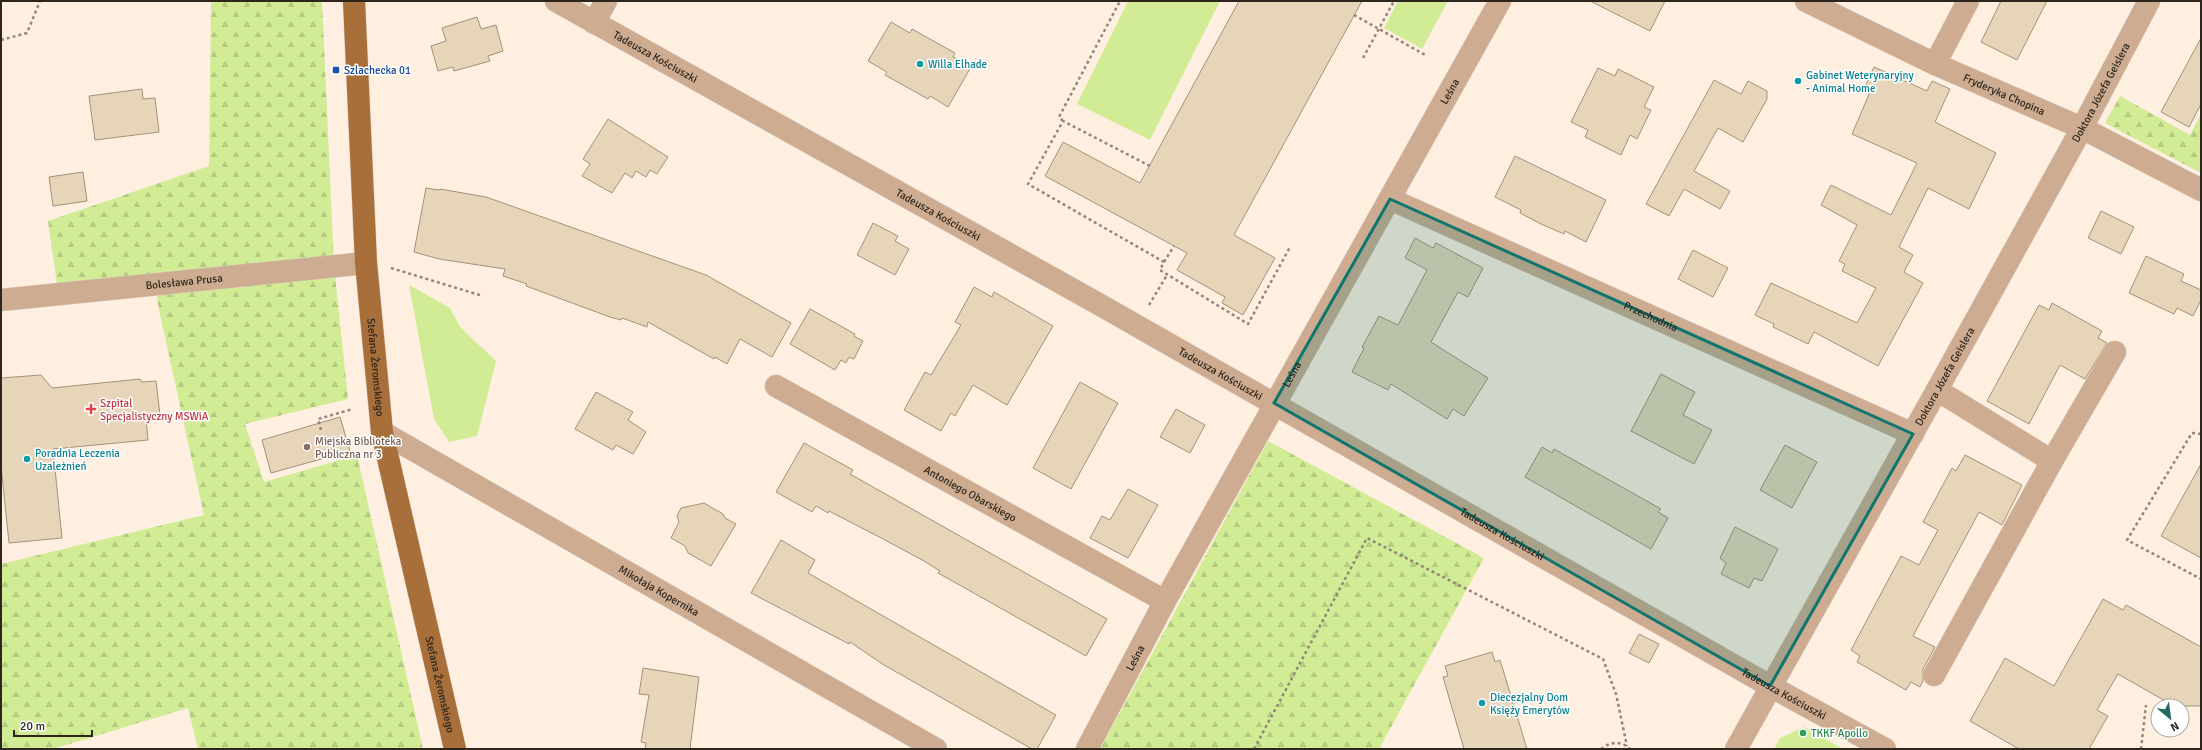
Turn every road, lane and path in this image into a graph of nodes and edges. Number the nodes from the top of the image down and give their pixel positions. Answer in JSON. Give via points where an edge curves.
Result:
{"nodes":[{"id":1,"x":40,"y":1,"type":"edge"},
{"id":2,"x":354,"y":1,"type":"edge"},
{"id":3,"x":556,"y":1,"type":"edge"},
{"id":4,"x":606,"y":1,"type":"edge"},
{"id":5,"x":1120,"y":1,"type":"edge"},
{"id":6,"x":1394,"y":1,"type":"edge"},
{"id":7,"x":1500,"y":1,"type":"edge"},
{"id":8,"x":1806,"y":1,"type":"edge"},
{"id":9,"x":1968,"y":1,"type":"edge"},
{"id":10,"x":2149,"y":1,"type":"edge"},
{"id":11,"x":1354,"y":15,"type":"dead end"},
{"id":12,"x":594,"y":23,"type":"junction"},
{"id":13,"x":1378,"y":30,"type":"junction"},
{"id":14,"x":1,"y":40,"type":"edge"},
{"id":15,"x":1427,"y":56,"type":"dead end"},
{"id":16,"x":1363,"y":58,"type":"dead end"},
{"id":17,"x":1936,"y":64,"type":"junction"},
{"id":18,"x":1064,"y":120,"type":"junction"},
{"id":19,"x":2082,"y":128,"type":"junction"},
{"id":20,"x":1150,"y":166,"type":"dead end"},
{"id":21,"x":2201,"y":190,"type":"edge"},
{"id":22,"x":1390,"y":199,"type":"junction"},
{"id":23,"x":1174,"y":246,"type":"dead end"},
{"id":24,"x":1290,"y":247,"type":"dead end"},
{"id":25,"x":1164,"y":262,"type":"junction"},
{"id":26,"x":377,"y":265,"type":"junction"},
{"id":27,"x":1167,"y":275,"type":"junction"},
{"id":28,"x":483,"y":296,"type":"dead end"},
{"id":29,"x":1,"y":300,"type":"edge"},
{"id":30,"x":1149,"y":306,"type":"dead end"},
{"id":31,"x":2115,"y":352,"type":"dead end"},
{"id":32,"x":776,"y":386,"type":"dead end"},
{"id":33,"x":1937,"y":390,"type":"junction"},
{"id":34,"x":1274,"y":404,"type":"junction"},
{"id":35,"x":353,"y":410,"type":"dead end"},
{"id":36,"x":321,"y":430,"type":"dead end"},
{"id":37,"x":382,"y":432,"type":"junction"},
{"id":38,"x":1913,"y":434,"type":"junction"},
{"id":39,"x":2201,"y":434,"type":"edge"},
{"id":40,"x":2052,"y":461,"type":"junction"},
{"id":41,"x":2201,"y":579,"type":"edge"},
{"id":42,"x":1165,"y":601,"type":"junction"},
{"id":43,"x":1934,"y":675,"type":"dead end"},
{"id":44,"x":1770,"y":686,"type":"junction"},
{"id":45,"x":2146,"y":704,"type":"dead end"},
{"id":46,"x":1627,"y":746,"type":"junction"},
{"id":47,"x":455,"y":749,"type":"edge"},
{"id":48,"x":936,"y":749,"type":"edge"},
{"id":49,"x":1087,"y":749,"type":"edge"},
{"id":50,"x":1254,"y":749,"type":"edge"},
{"id":51,"x":1601,"y":749,"type":"edge"},
{"id":52,"x":1630,"y":749,"type":"edge"},
{"id":53,"x":1736,"y":749,"type":"edge"},
{"id":54,"x":1885,"y":749,"type":"edge"},
{"id":55,"x":2141,"y":749,"type":"edge"}],
"edges":[{"from":1,"to":14,"type":"path","via":[[27,33]]},
{"from":2,"to":26,"type":"main road","name":"Stefana Żeromskiego"},
{"from":3,"to":12,"type":"street","name":"Tadeusza Kościuszki"},
{"from":4,"to":12,"type":"street"},
{"from":5,"to":18,"type":"path","via":[[1059,117]]},
{"from":6,"to":13,"type":"path"},
{"from":7,"to":22,"type":"street","name":"Leśna"},
{"from":8,"to":17,"type":"street","name":"Fryderyka Chopina"},
{"from":9,"to":17,"type":"street"},
{"from":10,"to":19,"type":"street","name":"Doktora Józefa Geislera"},
{"from":11,"to":13,"type":"path"},
{"from":12,"to":34,"type":"street","name":"Tadeusza Kościuszki"},
{"from":13,"to":15,"type":"path"},
{"from":13,"to":16,"type":"path"},
{"from":17,"to":19,"type":"street","name":"Fryderyka Chopina"},
{"from":18,"to":20,"type":"path"},
{"from":18,"to":25,"type":"path","via":[[1028,184]]},
{"from":19,"to":21,"type":"street","name":"Fryderyka Chopina"},
{"from":19,"to":33,"type":"street","name":"Doktora Józefa Geislera"},
{"from":22,"to":34,"type":"street","name":"Leśna"},
{"from":22,"to":38,"type":"street","name":"Przechodnia"},
{"from":23,"to":25,"type":"path"},
{"from":24,"to":27,"type":"path","via":[[1248,324]]},
{"from":25,"to":27,"type":"path","via":[[1160,270]]},
{"from":26,"to":28,"type":"path"},
{"from":26,"to":29,"type":"street","name":"Bolesława Prusa"},
{"from":26,"to":37,"type":"main road","name":"Stefana Żeromskiego"},
{"from":27,"to":30,"type":"path"},
{"from":31,"to":40,"type":"street"},
{"from":32,"to":42,"type":"street","name":"Antoniego Obarskiego"},
{"from":33,"to":38,"type":"street","name":"Doktora Józefa Geislera"},
{"from":33,"to":40,"type":"street"},
{"from":34,"to":42,"type":"street","name":"Leśna"},
{"from":34,"to":44,"type":"street","name":"Tadeusza Kościuszki"},
{"from":35,"to":36,"type":"path","via":[[318,419]]},
{"from":37,"to":47,"type":"main road","name":"Stefana Żeromskiego"},
{"from":37,"to":48,"type":"street","name":"Mikołaja Kopernika"},
{"from":38,"to":44,"type":"street","name":"Doktora Józefa Geislera"},
{"from":39,"to":41,"type":"path","via":[[2192,433],[2127,540]]},
{"from":40,"to":43,"type":"street"},
{"from":42,"to":49,"type":"street","name":"Leśna"},
{"from":44,"to":53,"type":"street","name":"Doktora Józefa Geislera"},
{"from":44,"to":54,"type":"street","name":"Tadeusza Kościuszki"},
{"from":45,"to":55,"type":"path"},
{"from":46,"to":50,"type":"path","via":[[1616,694],[1603,659],[1367,538]]},
{"from":46,"to":51,"type":"path","via":[[1614,743]]},
{"from":46,"to":52,"type":"path"}]}
